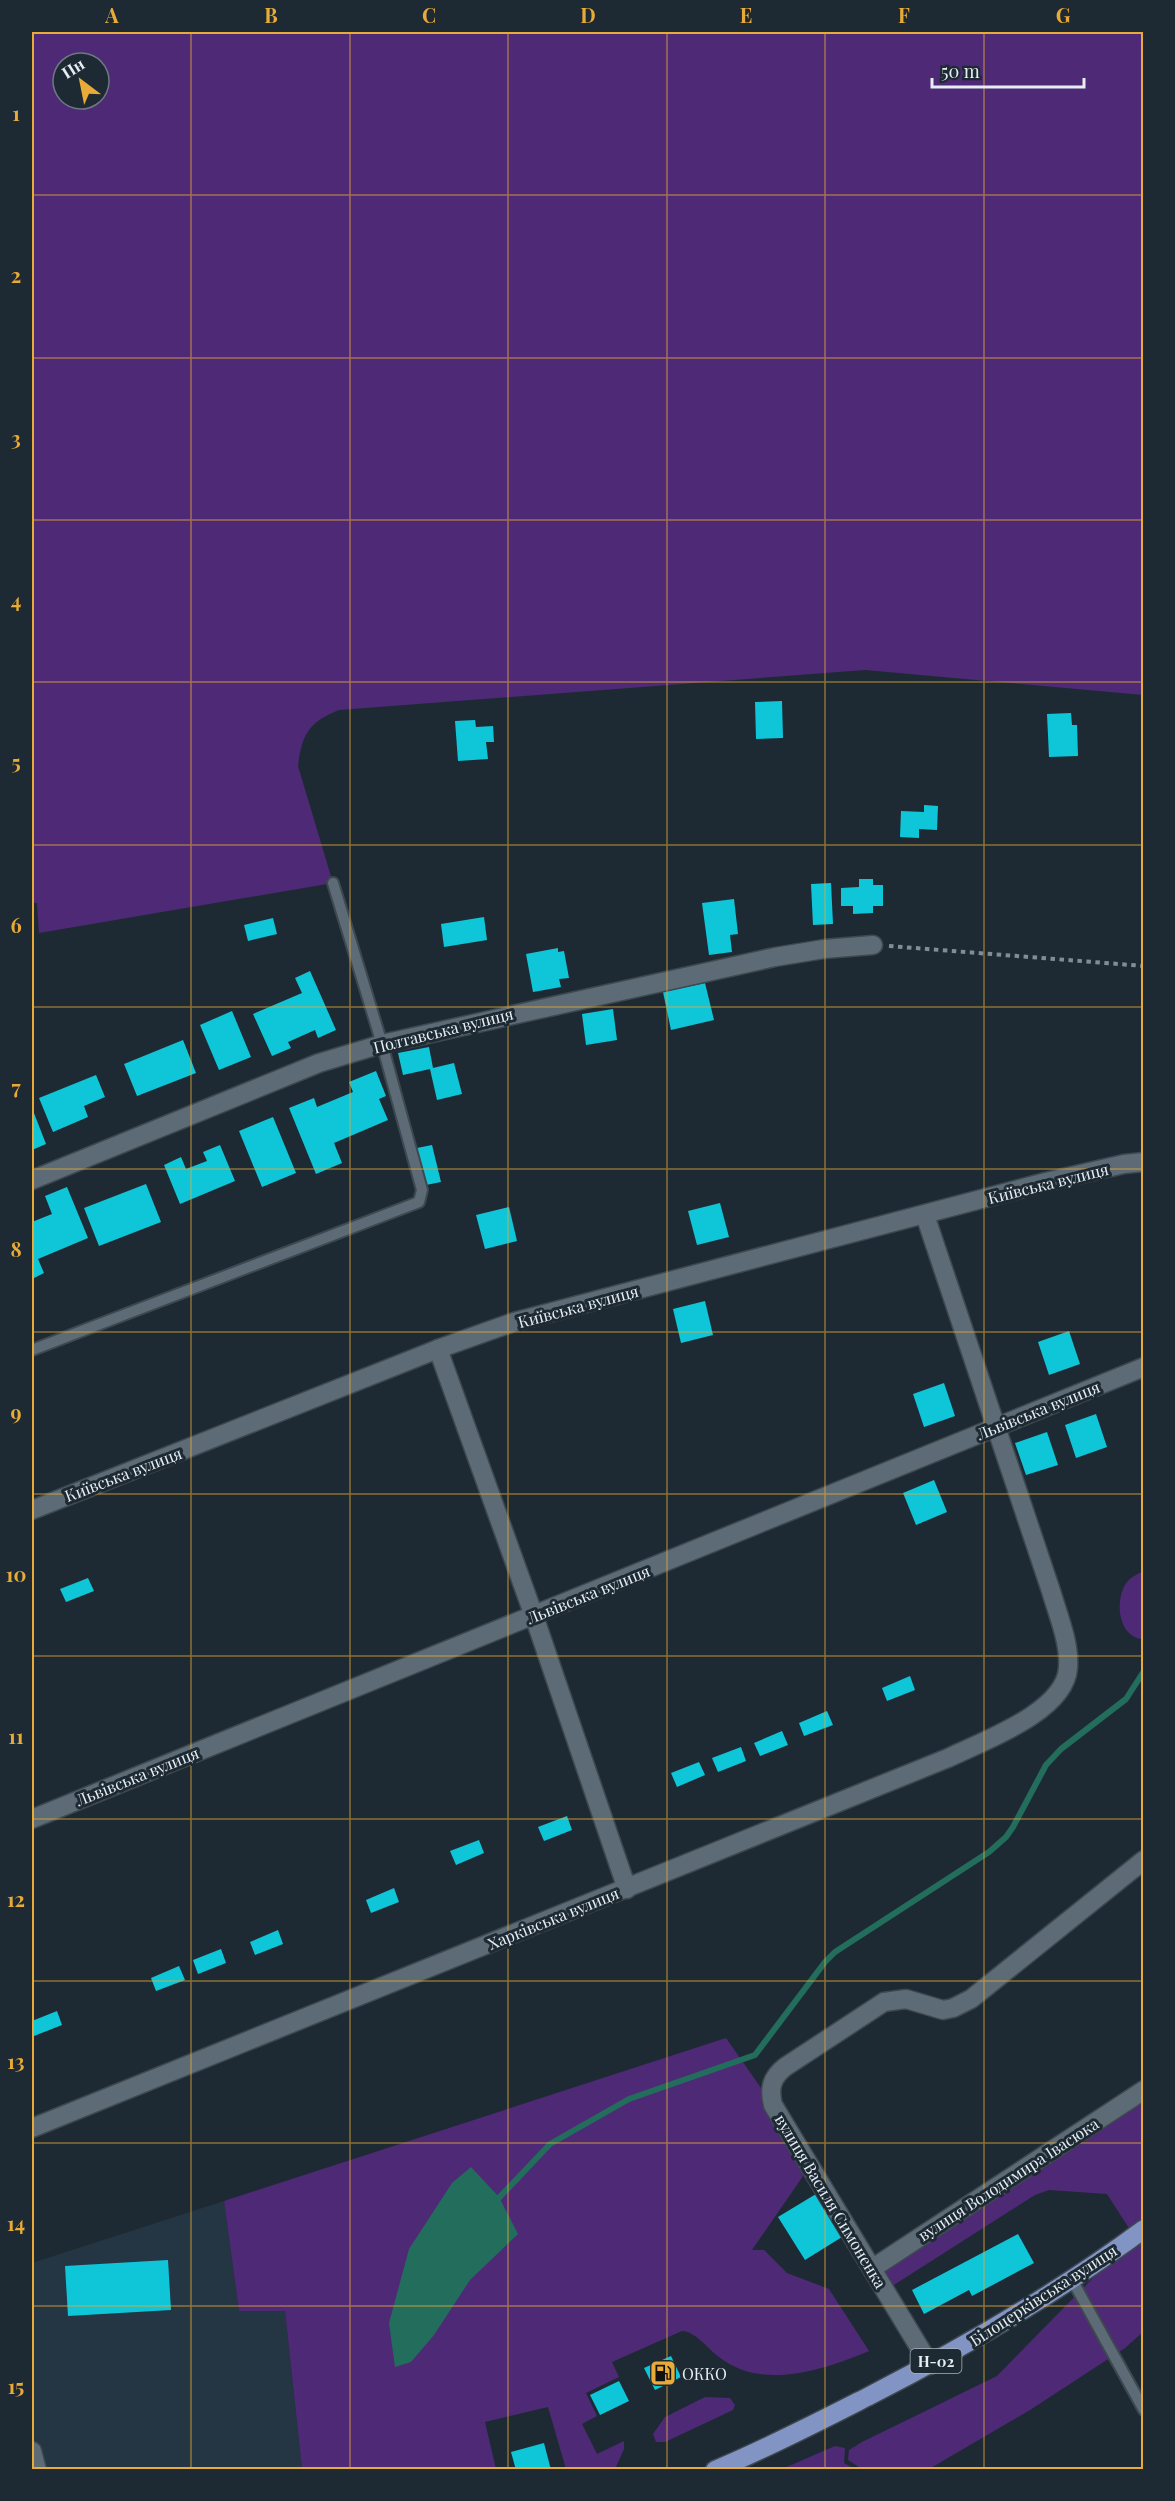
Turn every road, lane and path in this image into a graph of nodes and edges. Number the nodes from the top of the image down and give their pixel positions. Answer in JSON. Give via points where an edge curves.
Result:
{"nodes":[{"id":1,"x":333,"y":883,"type":"dead end"},
{"id":2,"x":873,"y":945,"type":"joint"},
{"id":3,"x":1143,"y":966,"type":"edge"},
{"id":4,"x":382,"y":1044,"type":"junction"},
{"id":5,"x":1143,"y":1162,"type":"edge"},
{"id":6,"x":32,"y":1180,"type":"edge"},
{"id":7,"x":925,"y":1215,"type":"junction"},
{"id":8,"x":438,"y":1349,"type":"junction"},
{"id":9,"x":32,"y":1350,"type":"edge"},
{"id":10,"x":1143,"y":1367,"type":"edge"},
{"id":11,"x":995,"y":1426,"type":"junction"},
{"id":12,"x":32,"y":1510,"type":"edge"},
{"id":13,"x":534,"y":1616,"type":"junction"},
{"id":14,"x":32,"y":1819,"type":"edge"},
{"id":15,"x":1143,"y":1860,"type":"edge"},
{"id":16,"x":627,"y":1888,"type":"junction"},
{"id":17,"x":1143,"y":2090,"type":"edge"},
{"id":18,"x":32,"y":2128,"type":"edge"},
{"id":19,"x":1143,"y":2229,"type":"edge"},
{"id":20,"x":873,"y":2268,"type":"junction"},
{"id":21,"x":1071,"y":2278,"type":"junction"},
{"id":22,"x":930,"y":2365,"type":"junction"},
{"id":23,"x":1143,"y":2410,"type":"edge"},
{"id":24,"x":32,"y":2451,"type":"edge"},
{"id":25,"x":38,"y":2469,"type":"edge"},
{"id":26,"x":715,"y":2469,"type":"edge"}],
"edges":[{"from":1,"to":4,"type":"lane"},
{"from":2,"to":3,"type":"path"},
{"from":2,"to":4,"type":"street","name":"Полтавська вулиця","via":[[775,957]]},
{"from":4,"to":6,"type":"street","name":"Полтавська вулиця","via":[[319,1063]]},
{"from":4,"to":9,"type":"lane","via":[[422,1190],[419,1202]]},
{"from":5,"to":7,"type":"street","name":"Київська вулиця","via":[[1047,1182]]},
{"from":7,"to":8,"type":"street","name":"Київська вулиця","via":[[514,1322]]},
{"from":7,"to":11,"type":"street"},
{"from":8,"to":12,"type":"street","name":"Київська вулиця"},
{"from":8,"to":13,"type":"street"},
{"from":10,"to":11,"type":"street","name":"Львівська вулиця"},
{"from":11,"to":13,"type":"street","name":"Львівська вулиця"},
{"from":11,"to":16,"type":"street","name":"Харківська вулиця","via":[[1064,1638],[1068,1667],[1064,1687],[1032,1717],[948,1758]]},
{"from":13,"to":14,"type":"street","name":"Львівська вулиця"},
{"from":13,"to":16,"type":"street"},
{"from":15,"to":20,"type":"street","name":"вулиця Василя Симоненка","via":[[971,1999],[943,2010],[906,1999],[884,2002],[776,2074],[770,2093],[773,2105]]},
{"from":16,"to":18,"type":"street","name":"Харківська вулиця"},
{"from":17,"to":20,"type":"street","name":"вулиця Володимира Івасюка"},
{"from":19,"to":21,"type":"main road","name":"Білоцерківська вулиця","number":"Н-02"},
{"from":20,"to":22,"type":"street","name":"вулиця Василя Симоненка"},
{"from":21,"to":22,"type":"main road","name":"Білоцерківська вулиця","number":"Н-02"},
{"from":21,"to":23,"type":"lane"},
{"from":22,"to":26,"type":"main road","name":"Білоцерківська вулиця","number":"Н-02","via":[[815,2424]]},
{"from":24,"to":25,"type":"street"}]}
